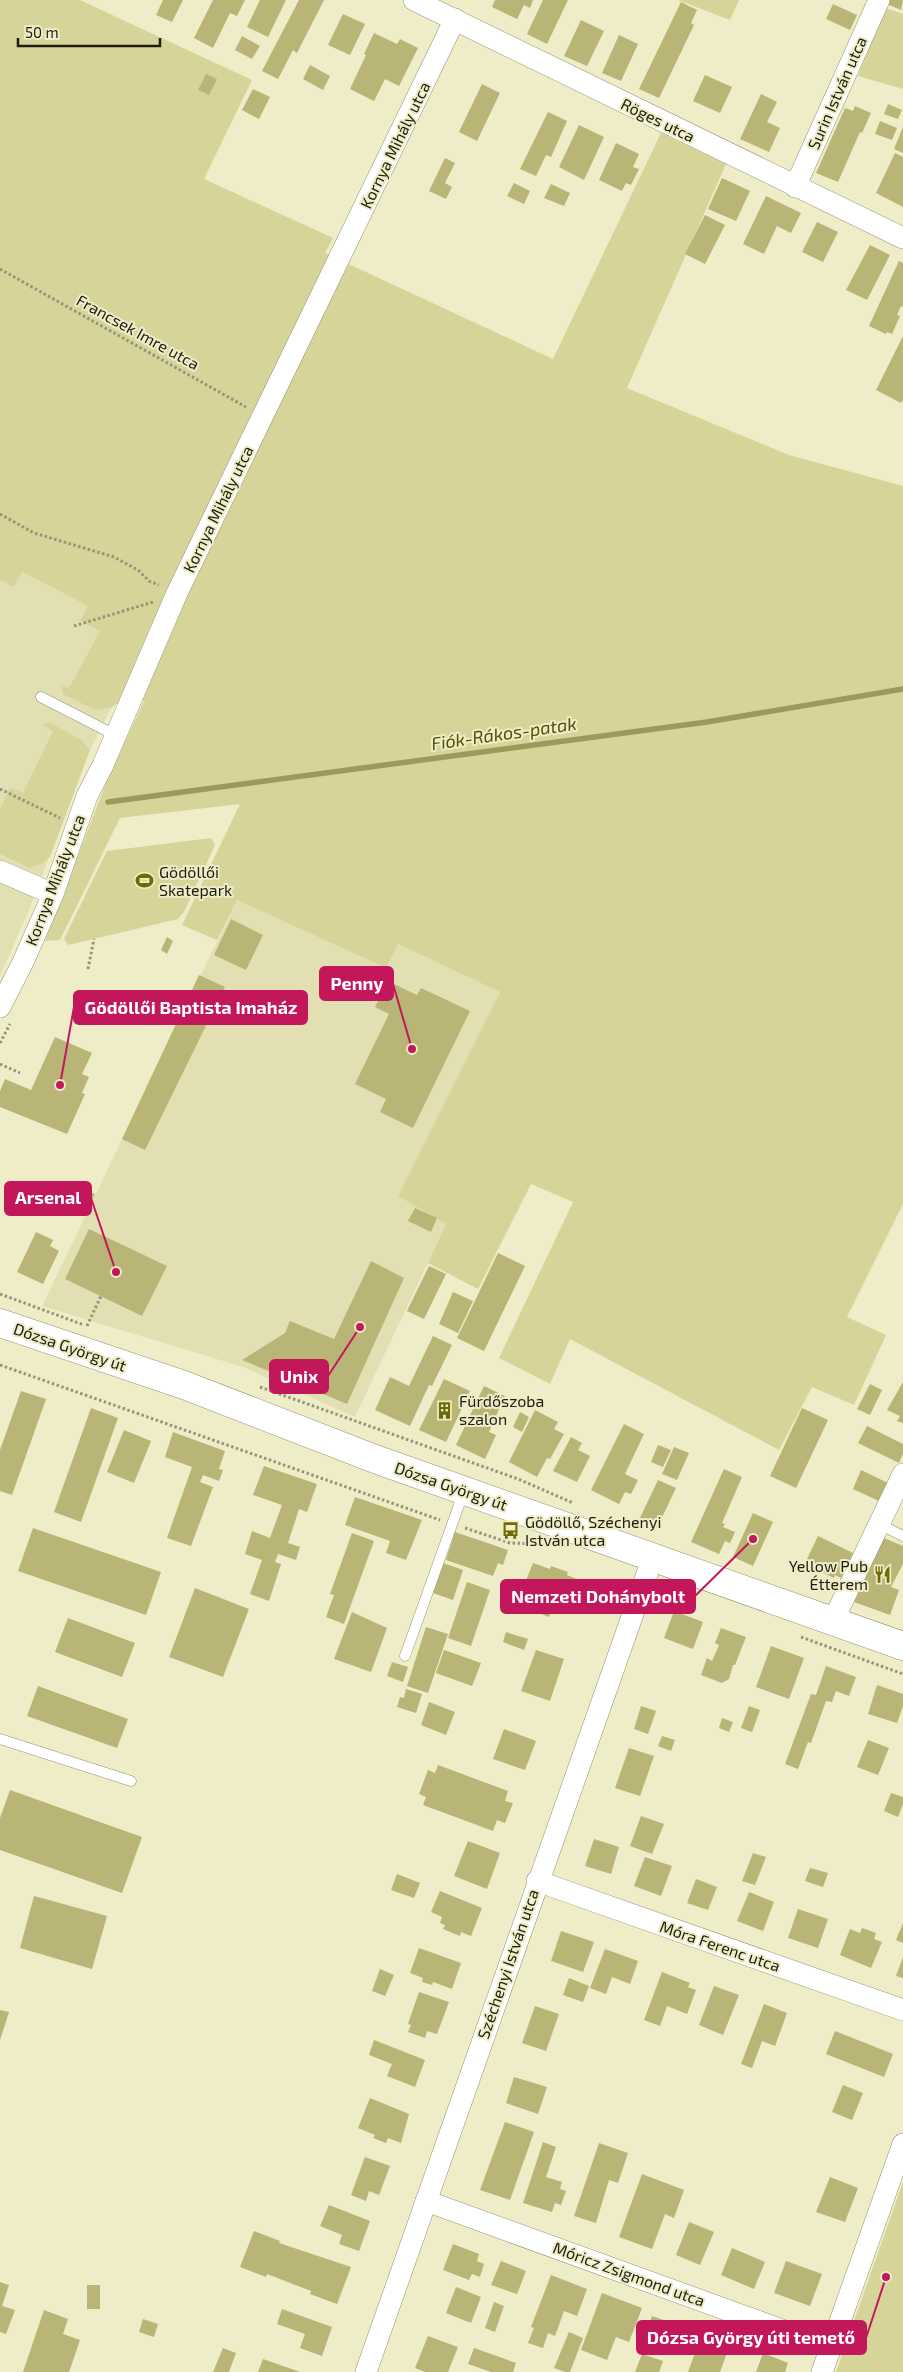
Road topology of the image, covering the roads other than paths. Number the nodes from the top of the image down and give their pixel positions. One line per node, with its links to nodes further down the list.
1 (414, 0): 3 (street, Röges utca)
2 (879, 0): 4 (street, Surin István utca)
3 (455, 19): 4 (street, Röges utca); 7 (street, Kornya Mihály utca)
4 (795, 187): 5 (street, Röges utca)
5 (903, 238)
6 (41, 697): 7 (lane)
7 (115, 735): 9 (street, Kornya Mihály utca)
8 (0, 871): 9 (street)
9 (52, 894): 10 (street, Kornya Mihály utca)
10 (0, 1007)
11 (0, 1323): 13 (main road, Dózsa György út)
12 (903, 1474): 14 (street)
13 (464, 1490): 16 (main road, Dózsa György út); 19 (lane)
14 (879, 1524): 15 (lane); 17 (street)
15 (903, 1536)
16 (653, 1557): 17 (main road, Dózsa György út); 22 (street, Széchenyi István utca)
17 (833, 1621): 18 (main road, Dózsa György út)
18 (903, 1646)
19 (405, 1656)
20 (0, 1739): 21 (lane)
21 (131, 1781)
22 (537, 1881): 23 (street, Móra Ferenc utca); 25 (street, Széchenyi István utca)
23 (903, 2010)
24 (903, 2144): 26 (street)
25 (426, 2201): 26 (street, Móricz Zsigmond utca); 27 (street, Széchenyi István utca)
26 (832, 2348): 28 (street)
27 (366, 2372)
28 (822, 2372)

